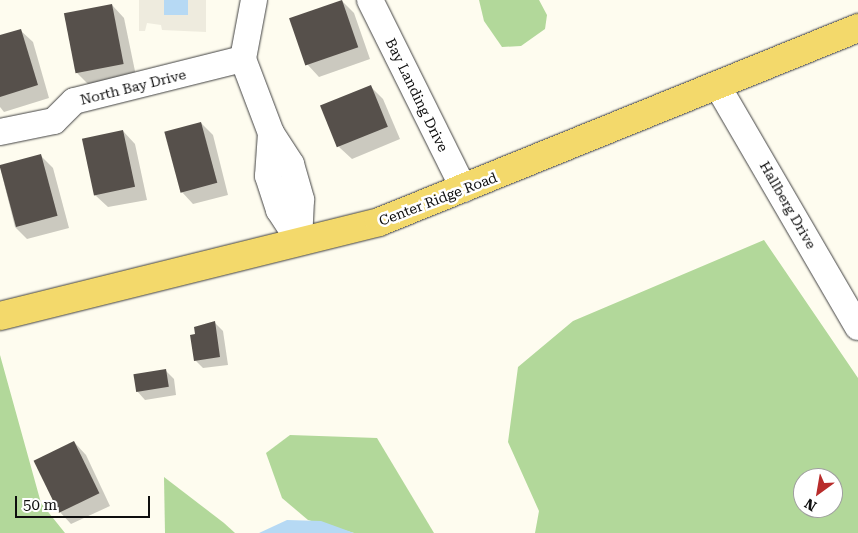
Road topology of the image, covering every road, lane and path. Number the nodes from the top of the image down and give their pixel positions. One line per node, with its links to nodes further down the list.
1 (254, 0): 4 (street)
2 (370, 0): 7 (street, Bay Landing Drive)
3 (858, 28): 5 (main road, Center Ridge Road)
4 (243, 59): 6 (street, North Bay Drive); 8 (street)
5 (717, 85): 7 (main road, Center Ridge Road); 10 (street, Hallberg Drive)
6 (0, 132)
7 (464, 189): 8 (main road, Center Ridge Road)
8 (299, 241): 9 (main road, Center Ridge Road)
9 (0, 316)
10 (858, 327)

